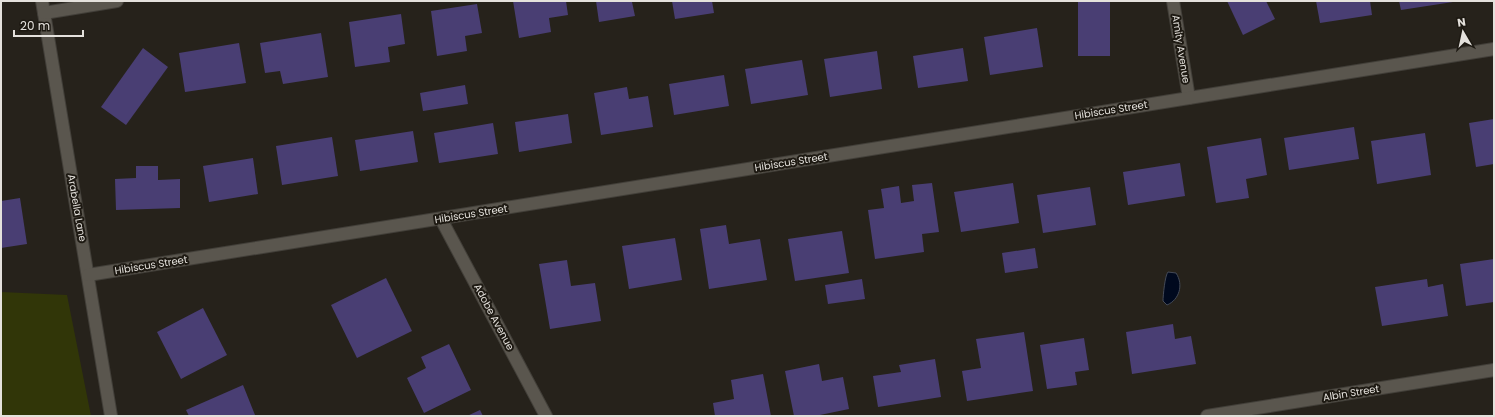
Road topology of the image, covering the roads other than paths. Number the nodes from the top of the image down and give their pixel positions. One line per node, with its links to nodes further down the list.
1 (117, 1): 3 (street)
2 (1173, 1): 5 (street, Amity Avenue)
3 (43, 7): 7 (street, Arabella Lane)
4 (1494, 49): 5 (street, Hibiscus Street)
5 (1189, 98): 6 (street, Hibiscus Street)
6 (441, 219): 7 (street, Hibiscus Street); 10 (street, Adobe Avenue)
7 (88, 275): 9 (street, Arabella Lane)
8 (1494, 370): 11 (street, Albin Street)
9 (111, 416)
10 (546, 416)
11 (1207, 416)

